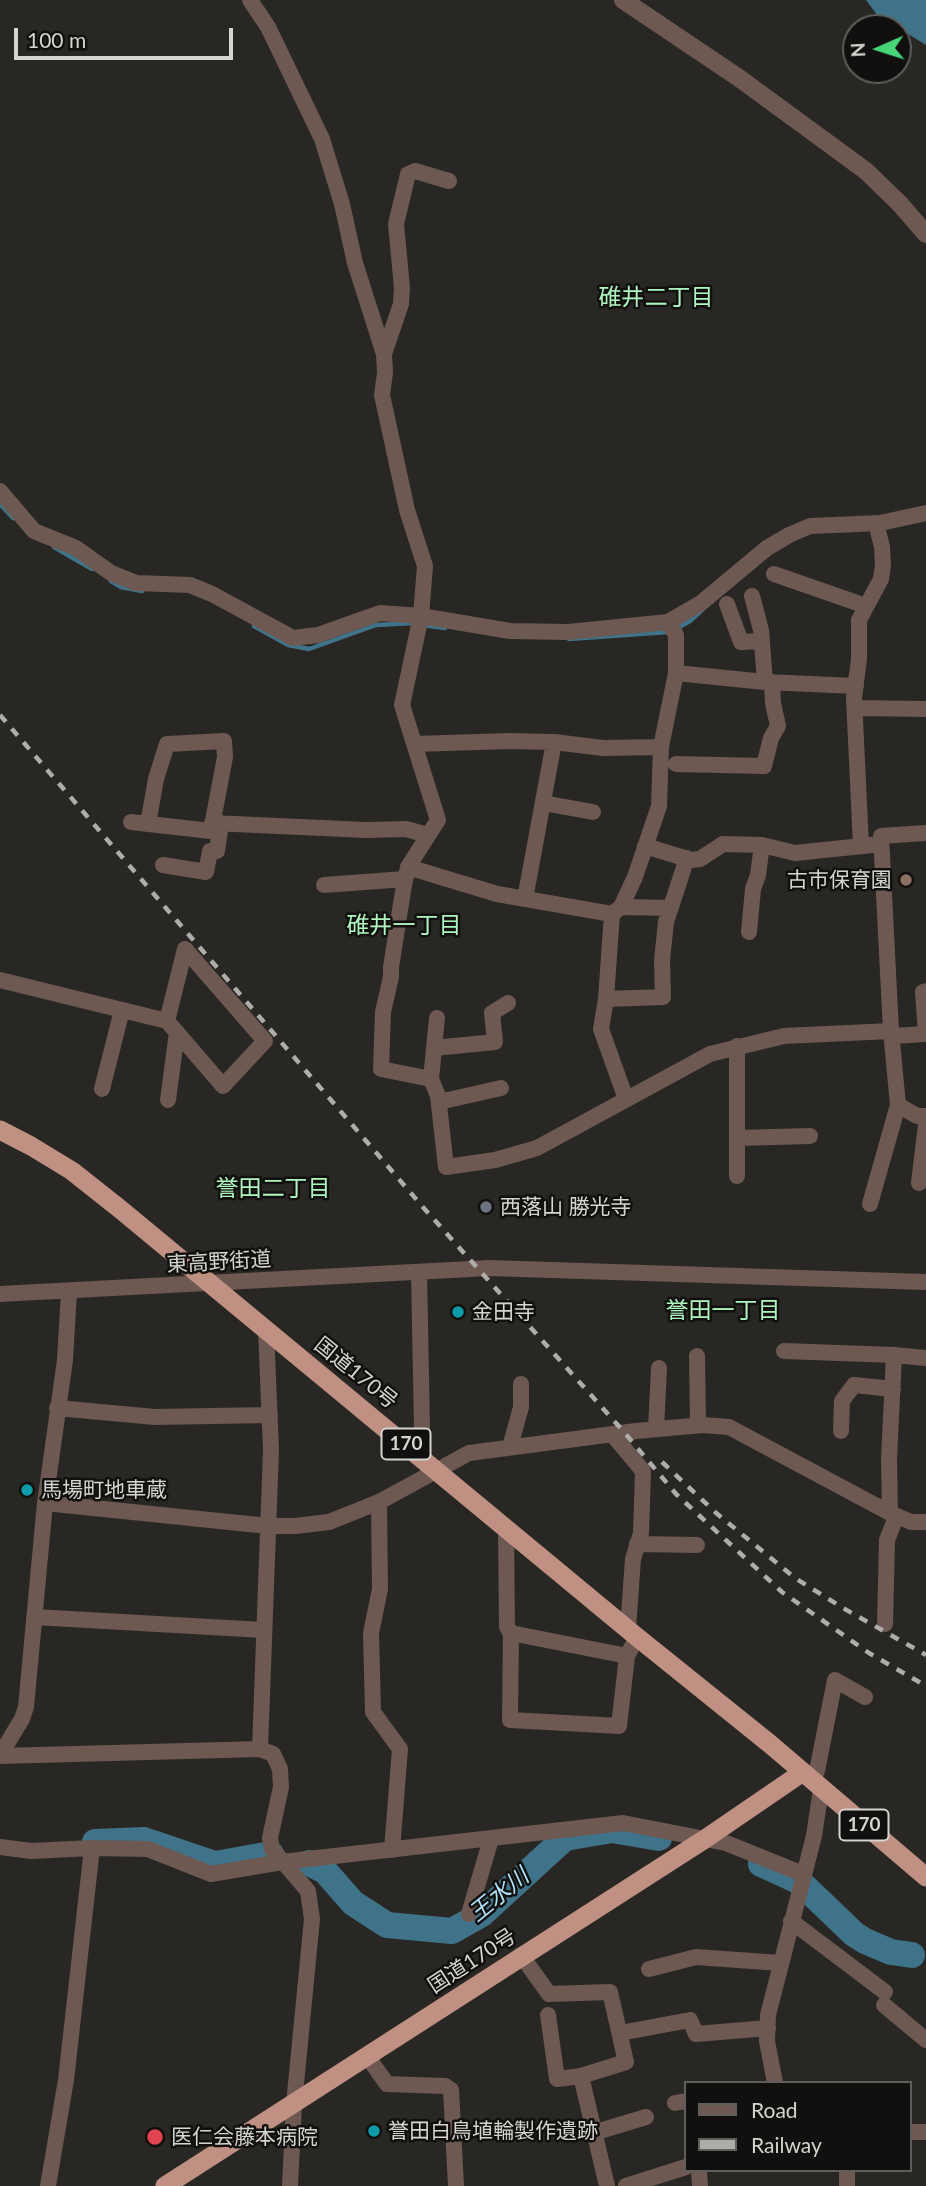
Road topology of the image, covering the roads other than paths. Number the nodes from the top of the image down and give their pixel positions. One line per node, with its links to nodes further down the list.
1 (250, 0): 5 (street)
2 (624, 0): 4 (street)
3 (449, 181): 5 (street)
4 (926, 234)
5 (384, 354): 13 (street)
6 (0, 491): 13 (street)
7 (926, 513): 8 (street)
8 (876, 523): 12 (street); 14 (street)
9 (774, 574): 12 (street)
10 (752, 596): 15 (street)
11 (727, 604): 15 (street)
12 (866, 606): 18 (street)
13 (421, 616): 14 (street); 22 (street)
14 (668, 622): 16 (street)
15 (762, 641): 17 (street)
16 (676, 673): 17 (street); 23 (street)
17 (769, 682): 18 (street); 24 (street)
18 (856, 686): 19 (street)
19 (855, 708): 20 (street); 33 (street)
20 (926, 709)
21 (554, 742): 22 (street); 23 (street); 25 (street)
22 (414, 744): 29 (street)
23 (661, 747): 32 (street)
24 (676, 764)
25 (543, 803): 26 (street); 38 (street)
26 (593, 813)
27 (216, 823): 27 (street); 29 (street); 35 (street)
28 (926, 833): 30 (street)
29 (428, 835): 36 (street)
30 (882, 844): 33 (street); 49 (street)
31 (762, 845): 33 (street); 34 (street); 41 (street)
32 (645, 846): 34 (street); 40 (street)
33 (861, 846)
34 (687, 858): 39 (street)
35 (163, 865)
36 (407, 873): 37 (street); 38 (street); 52 (street)
37 (324, 885)
38 (525, 899): 40 (street)
39 (671, 908): 40 (street); 44 (street)
40 (616, 911): 44 (street)
41 (749, 932)
42 (0, 980): 46 (street)
43 (926, 991): 49 (street)
44 (606, 999): 55 (street)
45 (508, 1003): 51 (street)
46 (122, 1010): 48 (street); 54 (street)
47 (437, 1018): 51 (street)
48 (172, 1026): 48 (street); 56 (street)
49 (891, 1034): 50 (street); 58 (street)
50 (737, 1046): 55 (street); 63 (street)
51 (434, 1048): 52 (street)
52 (431, 1079): 57 (street)
53 (501, 1088): 57 (street)
54 (102, 1089)
55 (626, 1098): 57 (street)
56 (168, 1100)
57 (439, 1101)
58 (898, 1105): 59 (street); 66 (street)
59 (926, 1116)
60 (926, 1125): 65 (street)
61 (0, 1130): 69 (highway, 国道170号 / 170)
62 (810, 1136): 63 (street)
63 (737, 1138): 64 (street)
64 (737, 1176)
65 (919, 1182)
66 (870, 1204)
67 (419, 1272): 68 (street, 東高野街道); 69 (street, 東高野街道); 87 (street)
68 (926, 1282)
69 (212, 1284): 70 (street, 東高野街道); 72 (highway, 国道170号 / 170)
70 (69, 1292): 71 (street, 東高野街道); 80 (street)
71 (0, 1294)
72 (266, 1330): 81 (street); 87 (highway, 国道170号 / 170)
73 (784, 1351): 74 (street)
74 (894, 1354): 76 (street); 79 (street)
75 (697, 1356): 82 (street)
76 (926, 1358)
77 (659, 1368): 83 (street)
78 (521, 1384): 86 (street)
79 (892, 1390): 84 (street); 91 (street)
80 (57, 1408): 81 (street); 90 (street)
81 (270, 1415): 93 (street)
82 (698, 1425): 83 (street); 91 (street)
83 (656, 1429): 85 (street)
84 (841, 1431)
85 (612, 1434): 86 (street); 95 (street)
86 (510, 1447): 88 (street)
87 (418, 1454): 88 (highway, 国道170号 / 170)
88 (437, 1469): 89 (street); 94 (highway, 国道170号 / 170)
89 (379, 1502): 93 (street); 111 (street)
90 (45, 1503): 93 (street); 97 (street)
91 (893, 1515): 92 (street); 98 (street)
92 (926, 1522)
93 (268, 1525): 99 (street)
94 (506, 1527): 100 (street); 101 (highway, 国道170号 / 170)
95 (637, 1544): 96 (street); 101 (street)
96 (697, 1545)
97 (34, 1617): 99 (street); 105 (street)
98 (885, 1624)
99 (263, 1630): 104 (street)
100 (511, 1633): 102 (street); 102 (street)
101 (633, 1633): 102 (street); 106 (highway, 国道170号 / 170)
102 (627, 1656)
103 (865, 1697): 106 (street)
104 (260, 1749): 105 (street); 112 (street)
105 (0, 1756)
106 (811, 1780): 108 (highway, 国道170号); 113 (highway, 国道170号 / 170); 114 (street)
107 (491, 1839): 108 (street); 111 (street); 115 (street)
108 (705, 1839): 114 (street); 117 (highway, 国道170号)
109 (0, 1847): 110 (street)
110 (92, 1848): 112 (street); 131 (street)
111 (392, 1850): 112 (street)
112 (282, 1862): 127 (street)
113 (926, 1877)
114 (802, 1880): 116 (street)
115 (469, 1914)
116 (791, 1921): 118 (street); 123 (street)
117 (521, 1955): 122 (street); 124 (highway, 国道170号)
118 (780, 1963): 119 (street); 121 (street)
119 (649, 1969)
120 (548, 2015): 125 (street)
121 (768, 2028): 122 (street); 126 (street)
122 (620, 2033): 125 (street)
123 (926, 2040)
124 (368, 2056): 127 (highway, 国道170号); 134 (street)
125 (581, 2076): 129 (street)
126 (775, 2081)
127 (294, 2104): 132 (highway, 国道170号); 133 (street)
128 (646, 2117): 129 (street)
129 (593, 2133): 135 (street)
130 (684, 2168): 136 (street)
131 (48, 2186)
132 (165, 2186)
133 (290, 2186)
134 (456, 2186)
135 (607, 2186)
136 (626, 2186)

